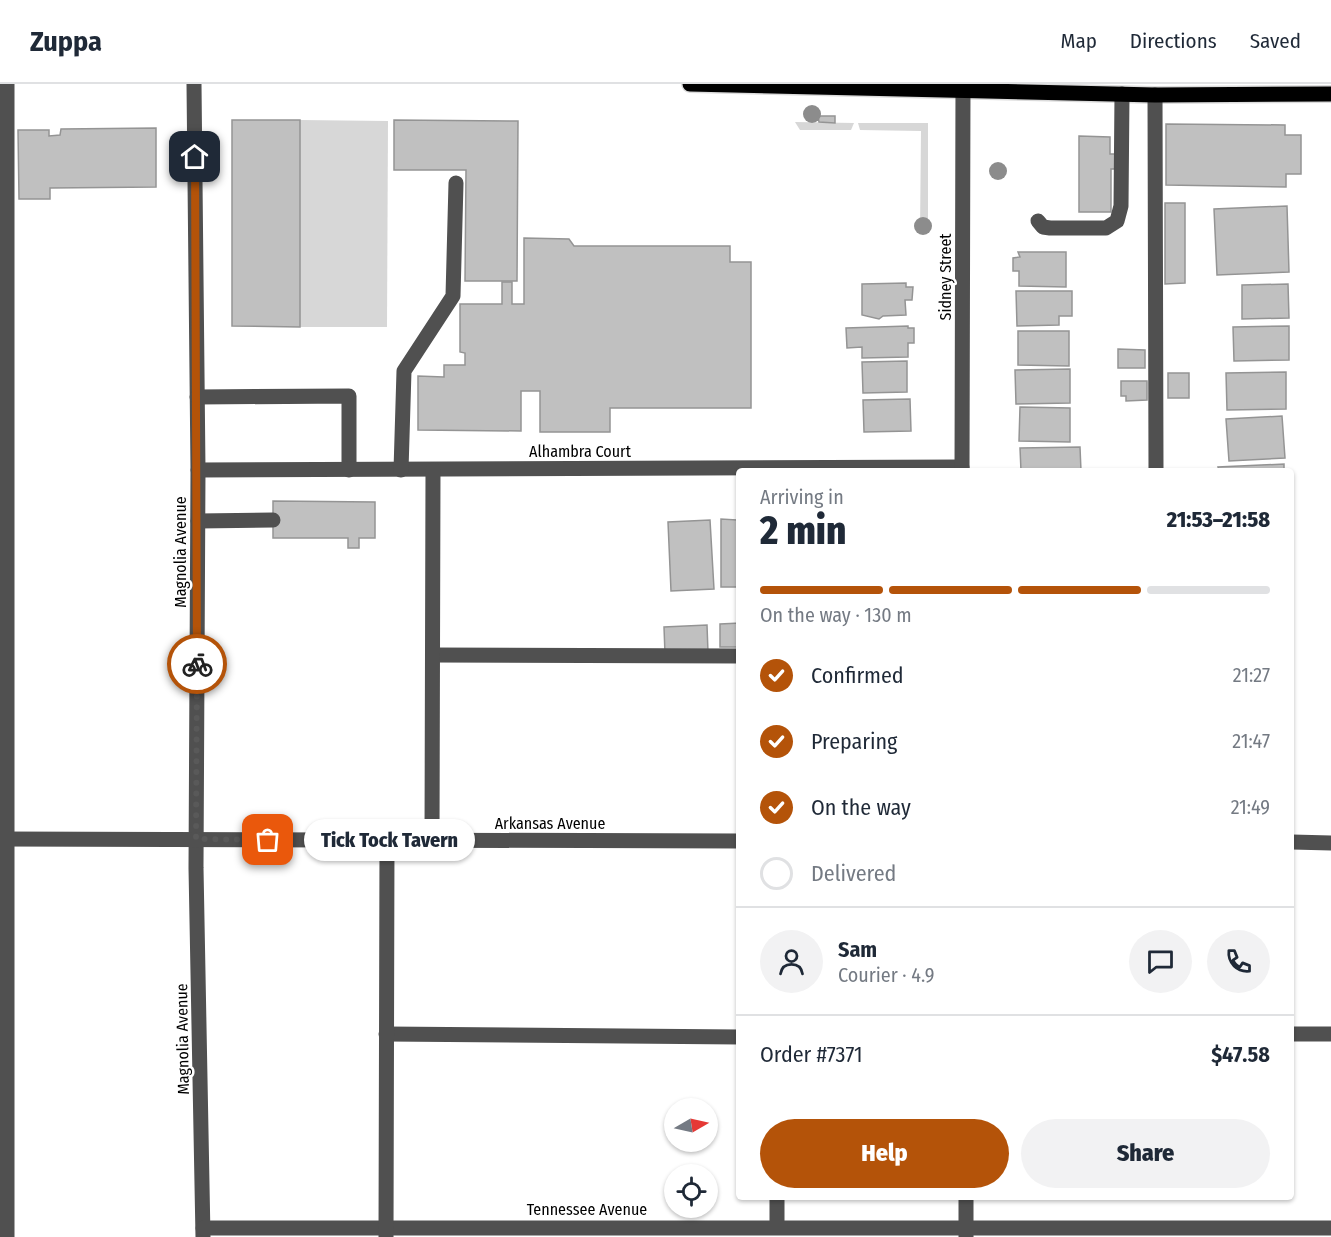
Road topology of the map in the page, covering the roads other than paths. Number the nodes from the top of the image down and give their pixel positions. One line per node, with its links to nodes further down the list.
1 (7, 84): 22 (street)
2 (194, 84): 10 (street, Magnolia Avenue)
3 (690, 84): 4 (main road)
4 (963, 88): 5 (main road); 11 (street, Sidney Street)
5 (1122, 94): 7 (main road); 9 (street)
6 (1331, 94): 7 (main road)
7 (1155, 95): 12 (street)
8 (456, 183): 16 (street)
9 (1038, 221)
10 (197, 397): 14 (street, Magnolia Avenue); 15 (street)
11 (962, 468)
12 (1156, 468)
13 (736, 469): 17 (street, Alhambra Court)
14 (198, 470): 15 (street, Alhambra Court); 19 (street, Magnolia Avenue)
15 (349, 470): 16 (street, Alhambra Court)
16 (401, 470): 17 (street, Alhambra Court)
17 (433, 470): 20 (street)
18 (273, 520): 19 (street)
19 (198, 521): 23 (street, Magnolia Avenue)
20 (433, 655): 21 (street); 25 (street)
21 (736, 656)
22 (3, 839): 23 (street, Arkansas Avenue); 40 (street)
23 (196, 839): 24 (street, Arkansas Avenue); 37 (street, Magnolia Avenue)
24 (387, 840): 25 (street, Arkansas Avenue); 29 (street)
25 (432, 840): 26 (street, Arkansas Avenue)
26 (736, 841)
27 (1294, 843): 28 (street)
28 (1331, 843)
29 (387, 1034): 32 (street); 38 (street)
30 (1294, 1034): 31 (street)
31 (1331, 1034)
32 (736, 1037)
33 (777, 1200): 35 (street)
34 (966, 1200): 39 (street)
35 (777, 1227): 38 (street, Tennessee Avenue); 39 (street, Tennessee Avenue)
36 (1331, 1228): 39 (street, Tennessee Avenue)
37 (203, 1232): 38 (street, Tennessee Avenue)
38 (386, 1232)
39 (966, 1232)
40 (7, 1237)

